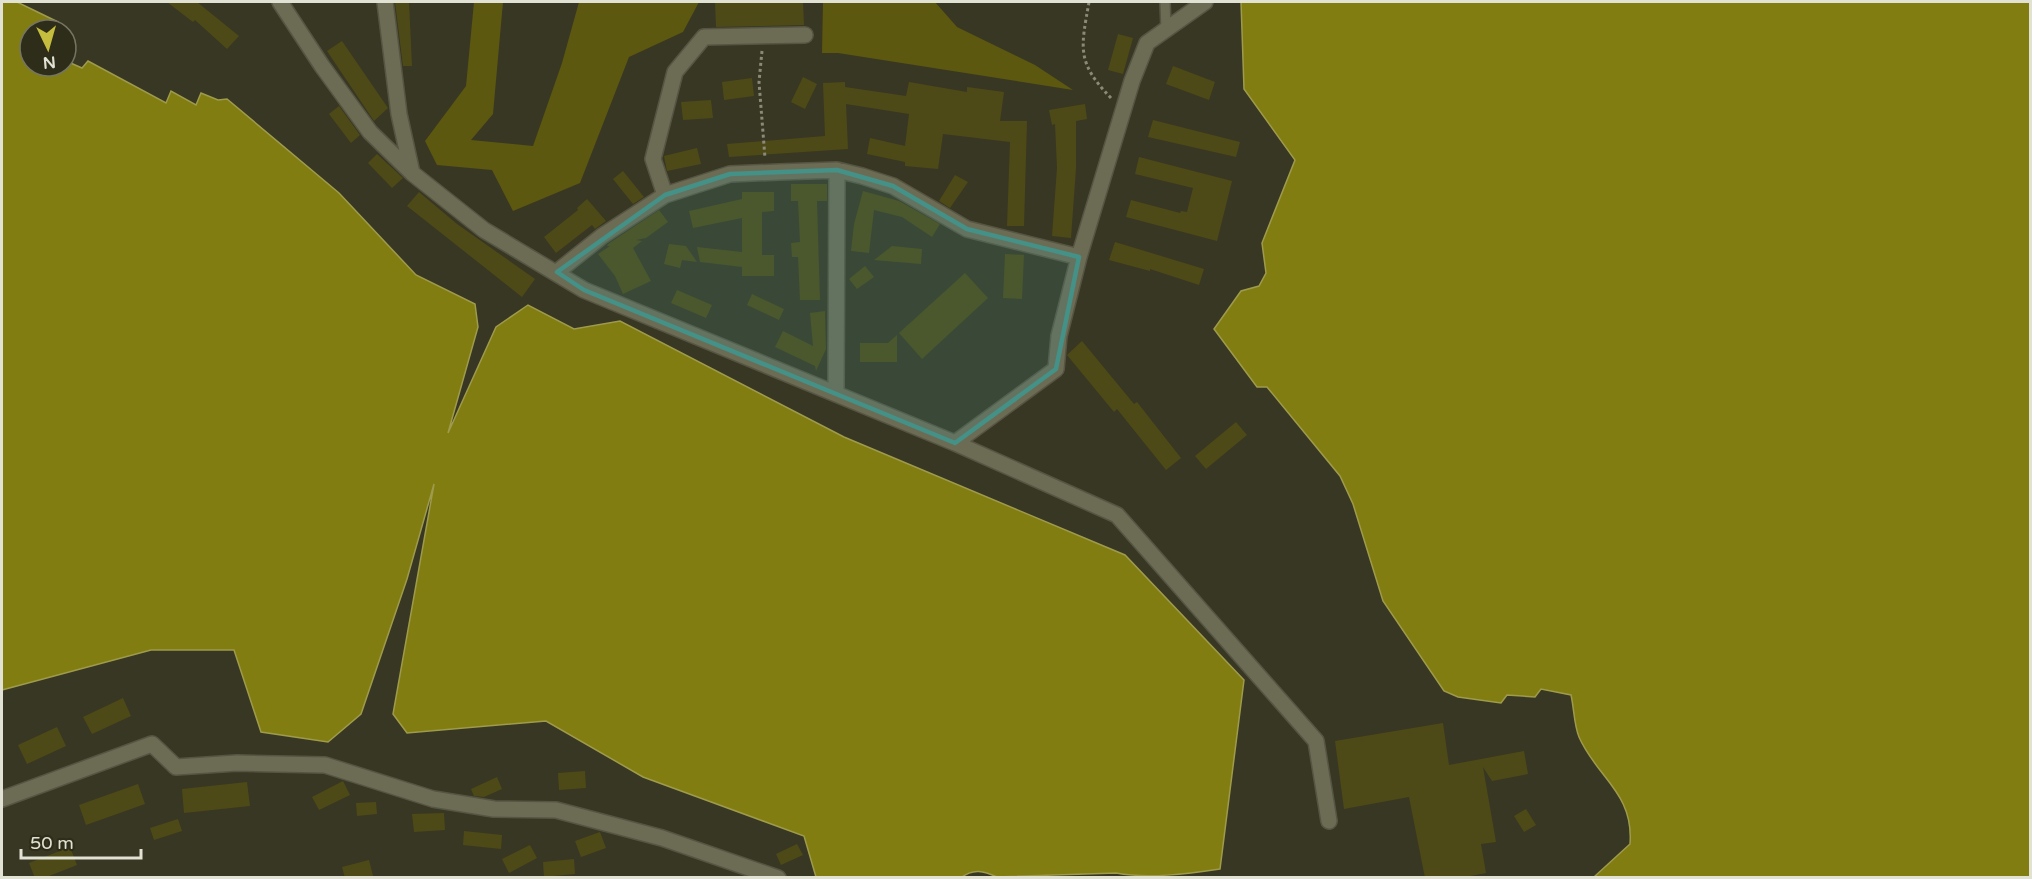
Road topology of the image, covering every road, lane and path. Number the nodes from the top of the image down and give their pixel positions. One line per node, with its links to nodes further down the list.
1 (280, 2): 12 (street)
2 (385, 2): 12 (street)
3 (1089, 2): 9 (path)
4 (1165, 2): 6 (lane)
5 (1205, 2): 6 (street)
6 (1166, 30): 9 (street)
7 (805, 35): 8 (street)
8 (764, 36): 11 (path); 13 (street)
9 (1124, 107): 14 (street)
10 (837, 170): 11 (street); 14 (street); 16 (street)
11 (766, 172): 13 (street)
12 (412, 173): 15 (street)
13 (665, 195): 15 (street)
14 (1079, 257): 17 (street)
15 (557, 272): 16 (street)
16 (836, 393): 17 (street)
17 (955, 443): 19 (street)
18 (2, 800): 20 (street)
19 (1329, 821)
20 (778, 878)

